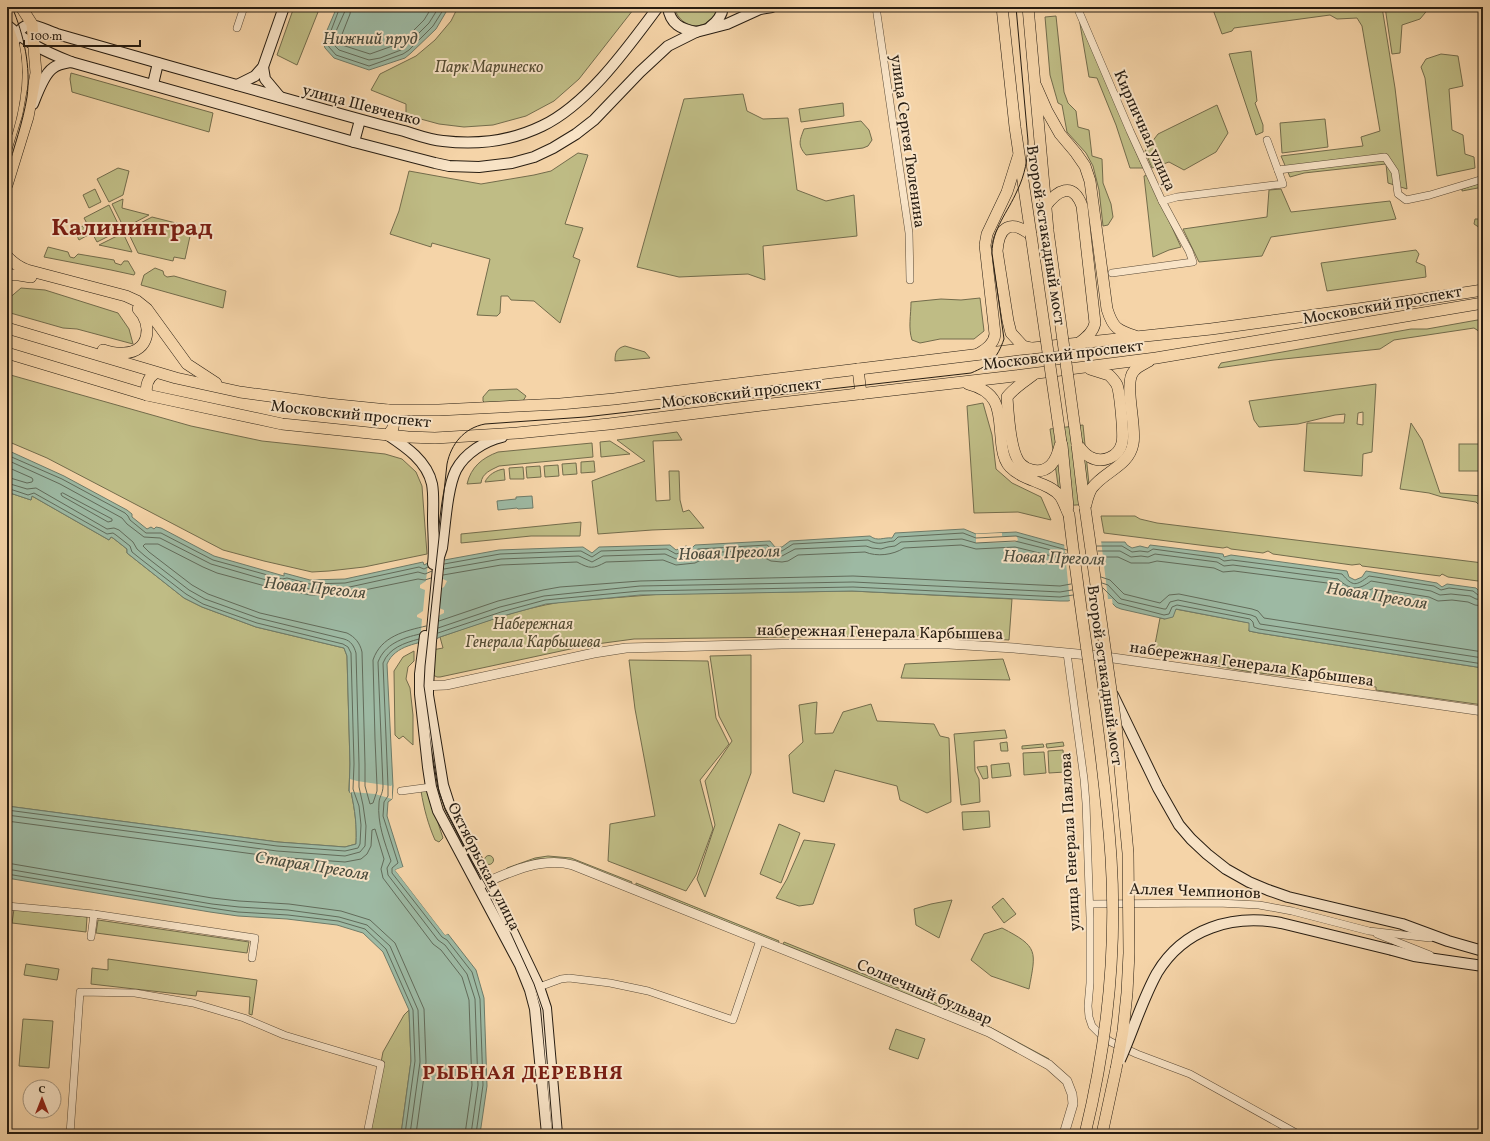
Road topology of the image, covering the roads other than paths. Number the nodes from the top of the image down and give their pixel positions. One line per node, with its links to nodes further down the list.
1 (21, 7): 14 (main road)
2 (244, 7): 16 (street)
3 (284, 7): 24 (main road)
4 (658, 7): 30 (main road, улица Шевченко)
5 (668, 7): 18 (main road)
6 (723, 7): 17 (main road)
7 (747, 7): 13 (main road)
8 (772, 7): 13 (main road)
9 (876, 7): 44 (street, улица Сергея Тюленина)
10 (1002, 7): 34 (main road, Второй эстакадный мост)
11 (1028, 7): 27 (main road, Второй эстакадный мост)
12 (1077, 7): 38 (street, Кирпичная улица)
13 (760, 10): 17 (main road)
14 (32, 24): 19 (main road); 21 (main road); 23 (main road, улица Шевченко)
15 (7, 25): 19 (main road); 20 (main road)
16 (237, 28)
17 (708, 29): 18 (main road)
18 (696, 32): 33 (main road)
19 (17, 34): 20 (main road); 21 (main road)
20 (14, 45): 31 (main road)
21 (34, 45): 22 (main road); 29 (main road)
22 (72, 62): 25 (main road); 29 (main road)
23 (158, 63): 25 (main road); 26 (main road, улица Шевченко)
24 (263, 67): 26 (main road); 28 (main road)
25 (153, 84): 33 (main road)
26 (237, 85): 28 (main road, улица Шевченко)
27 (1036, 86): 39 (main road, Второй эстакадный мост); 50 (main road)
28 (280, 97): 30 (main road, улица Шевченко)
29 (28, 117): 37 (main road)
30 (360, 120): 33 (main road)
31 (7, 132)
32 (1267, 140): 35 (street)
33 (354, 142)
34 (1019, 155): 40 (main road, Второй эстакадный мост); 55 (main road)
35 (1278, 170): 36 (street); 38 (street)
36 (1483, 179)
37 (7, 186)
38 (1162, 201): 42 (street, Кирпичная улица)
39 (1046, 207): 51 (main road); 70 (main road, Второй эстакадный мост, bridge)
40 (1031, 235): 53 (main road); 69 (main road, Второй эстакадный мост, bridge)
41 (7, 256): 62 (main road)
42 (1112, 273)
43 (7, 275): 52 (main road)
44 (910, 280)
45 (1483, 290): 47 (main road, Московский проспект)
46 (1483, 303): 49 (main road, Московский проспект)
47 (1317, 314): 49 (main road); 50 (main road, Московский проспект)
48 (7, 328): 52 (main road, Московский проспект)
49 (1319, 330): 56 (main road, Московский проспект)
50 (1140, 337): 51 (main road, Московский проспект)
51 (1078, 344): 53 (main road, Московский проспект)
52 (77, 348): 59 (main road, Московский проспект)
53 (1033, 348): 55 (main road, Московский проспект)
54 (7, 354): 64 (main road, Московский проспект)
55 (977, 355): 58 (main road, Московский проспект)
56 (1156, 358): 57 (main road, Московский проспект); 65 (main road)
57 (1077, 368): 60 (main road, Московский проспект); 65 (main road)
58 (858, 369): 63 (main road); 66 (main road, Московский проспект)
59 (156, 373): 62 (main road, Московский проспект); 64 (main road)
60 (1035, 374): 61 (main road, Московский проспект); 69 (main road)
61 (961, 383): 63 (main road, Московский проспект); 72 (main road)
62 (226, 389): 66 (main road, Московский проспект)
63 (861, 394): 67 (main road, Московский проспект)
64 (147, 396): 68 (main road, Московский проспект)
65 (1126, 408): 70 (main road); 71 (main road)
66 (388, 410): 68 (main road)
67 (517, 433): 68 (main road, Московский проспект); 73 (main road, Октябрьская улица)
68 (388, 435): 73 (main road, Октябрьская улица)
69 (1062, 442): 72 (main road, Второй эстакадный мост)
70 (1077, 444): 71 (main road, Второй эстакадный мост)
71 (1085, 508): 76 (main road, Второй эстакадный мост, bridge)
72 (1069, 515): 100 (main road, Второй эстакадный мост, bridge)
73 (436, 557): 75 (main road, Октябрьская улица)
74 (1067, 653): 75 (street, набережная Генерала Карбышева); 77 (street, набережная Генерала Карбышева); 82 (street, улица Генерала Павлова)
75 (424, 686): 78 (main road, Октябрьская улица); 80 (main road, Октябрьская улица)
76 (1111, 690): 88 (main road); 94 (main road, Второй эстакадный мост, bridge)
77 (1483, 711)
78 (431, 787): 79 (street); 81 (main road, Октябрьская улица)
79 (400, 791)
80 (488, 882): 81 (street, Солнечный бульвар); 87 (street, Солнечный бульвар); 93 (main road, Октябрьская улица)
81 (478, 886): 97 (main road, Октябрьская улица)
82 (1090, 904): 85 (street, Аллея Чемпионов); 102 (street, улица Генерала Павлова)
83 (7, 906): 84 (street)
84 (94, 914): 86 (street); 90 (street)
85 (1370, 931): 88 (street, Аллея Чемпионов); 91 (street, Аллея Чемпионов)
86 (91, 937)
87 (760, 940): 93 (street); 99 (street, Солнечный бульвар)
88 (1448, 941): 89 (main road, Аллея Чемпионов)
89 (1483, 951)
90 (252, 958)
91 (1441, 960): 92 (main road, Аллея Чемпионов); 94 (main road, bridge)
92 (1483, 966)
93 (539, 987): 98 (main road, Октябрьская улица)
94 (1116, 1069): 101 (main road, Второй эстакадный мост)
95 (70, 1134): 96 (street)
96 (367, 1134)
97 (547, 1134)
98 (557, 1134)
99 (1064, 1134)
100 (1085, 1134)
101 (1102, 1134)
102 (1298, 1134)

